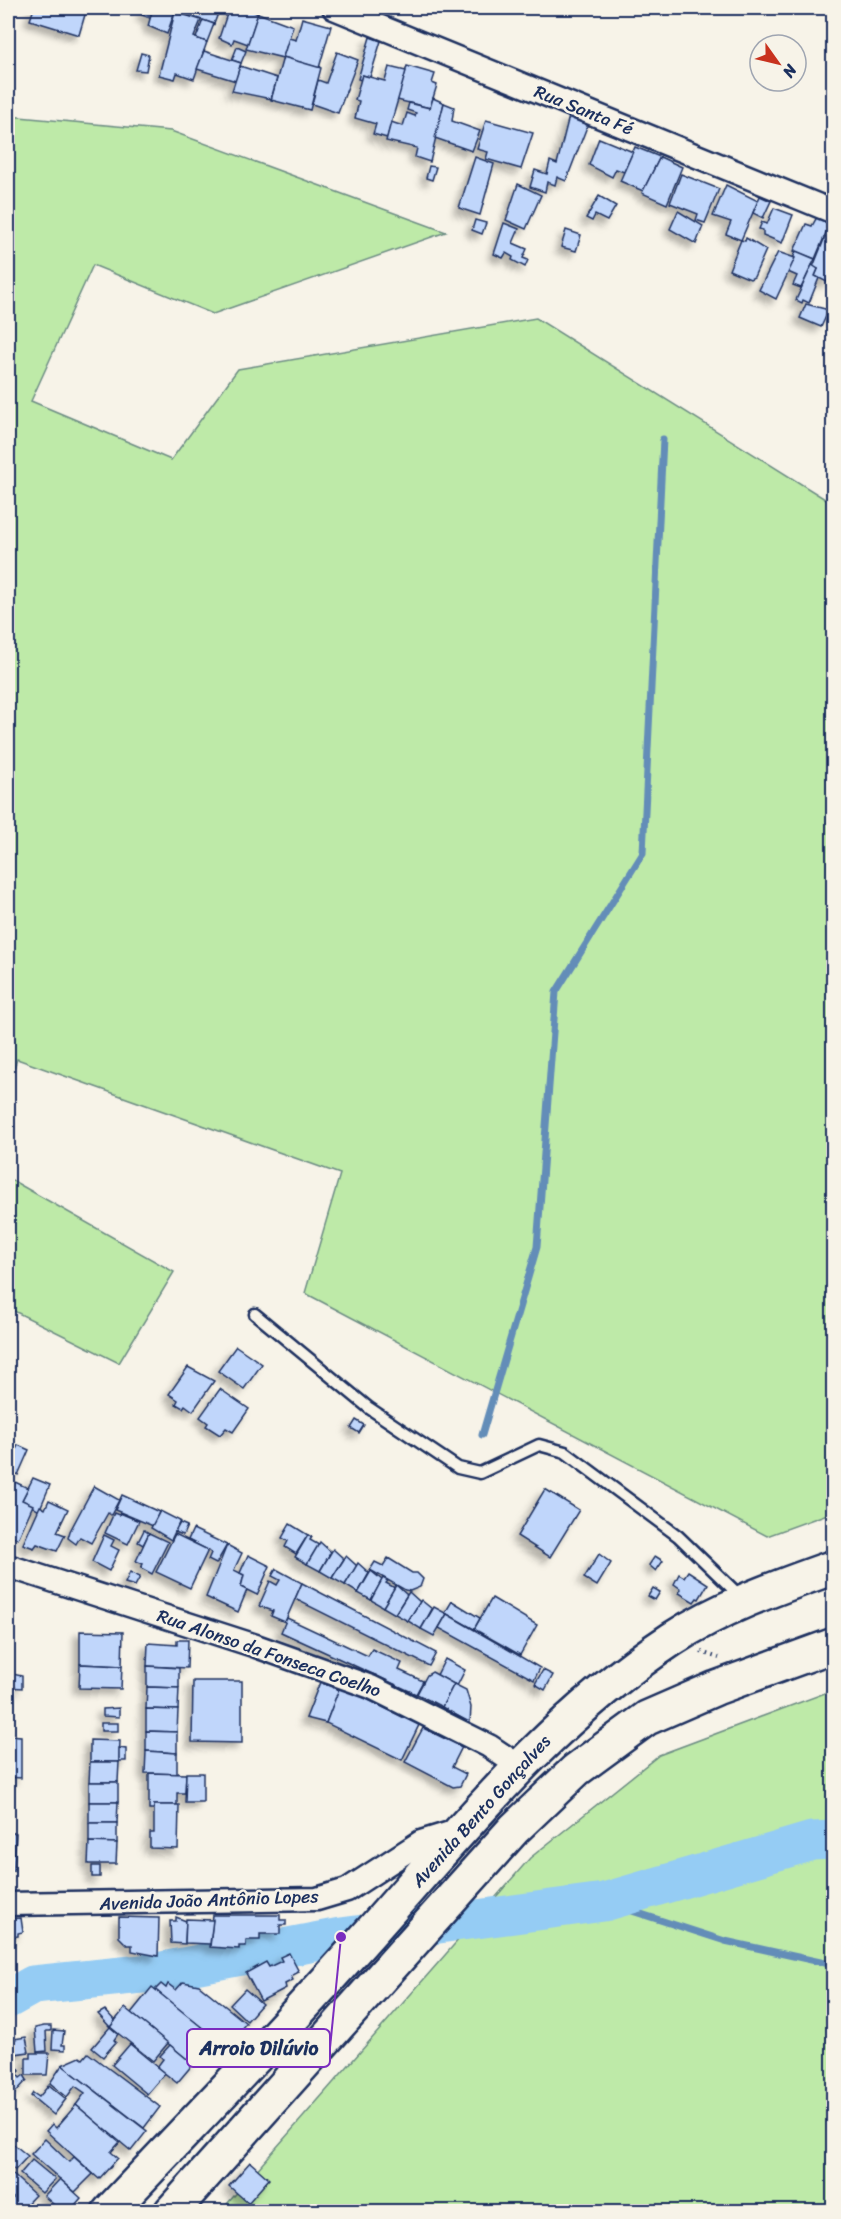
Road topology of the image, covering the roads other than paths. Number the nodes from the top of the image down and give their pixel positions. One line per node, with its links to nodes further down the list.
1 (334, 8): 2 (street, Rua Santa Fé)
2 (834, 212)
3 (255, 1314): 6 (lane)
4 (8, 1566): 8 (street, Rua Alonso da Fonseca Coelho)
5 (834, 1567): 6 (main road, Avenida Bento Gonçalves)
6 (744, 1600): 8 (main road, Avenida Bento Gonçalves)
7 (834, 1645): 12 (main road, Avenida Bento Gonçalves)
8 (519, 1766): 9 (main road, Avenida Bento Gonçalves)
9 (464, 1828): 10 (street, Avenida João Antônio Lopes); 11 (main road, Avenida Bento Gonçalves)
10 (8, 1904)
11 (109, 2211)
12 (171, 2211)

